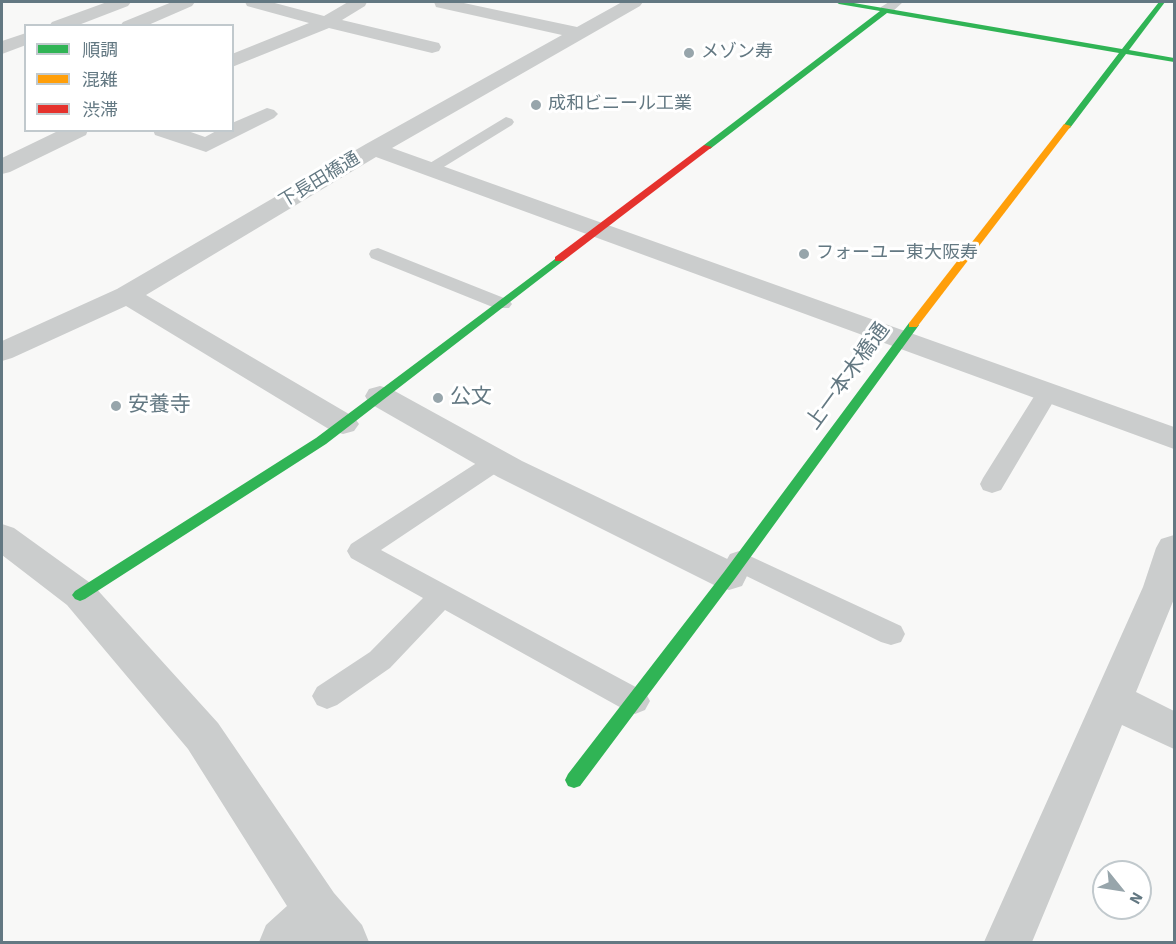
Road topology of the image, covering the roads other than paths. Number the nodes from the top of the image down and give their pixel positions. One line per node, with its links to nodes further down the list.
1 (122, 2): 13 (street)
2 (186, 2): 14 (street)
3 (253, 2): 12 (street)
4 (359, 2): 12 (street)
5 (634, 2): 11 (street, 下長田橋通)
6 (839, 2): 9 (street)
7 (1162, 2): 19 (street, 上一本木橋通)
8 (442, 3): 15 (street)
9 (891, 6): 19 (street); 31 (street)
10 (586, 11): 11 (street)
11 (609, 16): 15 (street, 下長田橋通)
12 (327, 22): 17 (street); 20 (street)
13 (63, 24)
14 (134, 24)
15 (579, 33): 28 (street, 下長田橋通)
16 (24, 39): 18 (street)
17 (432, 46)
18 (2, 48)
19 (1125, 51): 21 (street); 35 (street, 上一本木橋通)
20 (234, 60)
21 (1174, 60)
22 (241, 106): 24 (street)
23 (507, 122): 30 (lane)
24 (234, 131)
25 (74, 132): 29 (street)
26 (169, 132): 27 (street)
27 (232, 132)
28 (374, 149): 30 (street); 33 (street, 下長田橋通)
29 (2, 167)
30 (428, 169): 31 (street)
31 (599, 230): 34 (street); 35 (street)
32 (378, 254): 34 (lane)
33 (127, 295): 36 (street, 下長田橋通); 39 (street)
34 (502, 304): 38 (street)
35 (902, 339): 37 (street); 45 (street, 上一本木橋通)
36 (2, 352)
37 (1048, 392): 40 (street); 42 (lane)
38 (380, 396): 39 (street); 41 (street)
39 (343, 424): 46 (street)
40 (1174, 438)
41 (497, 461): 45 (street); 47 (lane)
42 (992, 484)
43 (2, 537): 46 (street)
44 (1174, 548): 51 (street)
45 (734, 569): 48 (lane); 50 (street, 上一本木橋通)
46 (80, 595): 54 (street)
47 (442, 596): 49 (lane); 50 (lane)
48 (891, 634)
49 (327, 696)
50 (635, 700): 53 (street, 上一本木橋通)
51 (1112, 700): 52 (street); 56 (street)
52 (1174, 731)
53 (574, 780)
54 (331, 926): 55 (street)
55 (282, 942)
56 (1008, 942)

